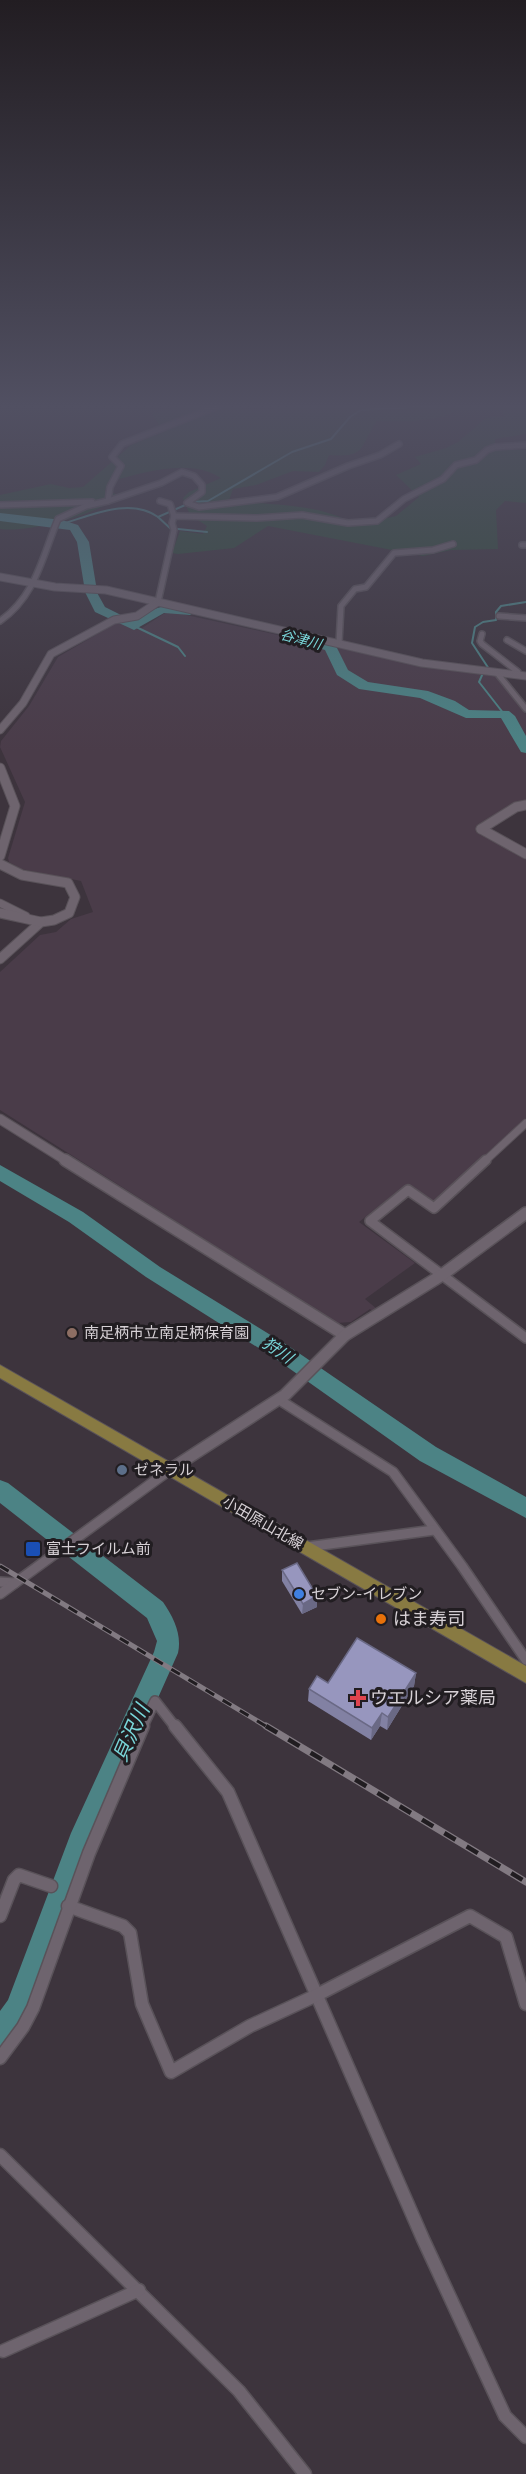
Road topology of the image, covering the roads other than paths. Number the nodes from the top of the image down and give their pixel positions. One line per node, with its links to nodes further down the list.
1 (57, 521): 7 (street)
2 (172, 521): 8 (street)
3 (339, 521): 4 (street)
4 (370, 521)
5 (453, 544): 14 (street)
6 (0, 577): 7 (street)
7 (35, 584): 8 (street); 11 (street)
8 (158, 602): 14 (street); 19 (street)
9 (500, 616): 10 (street)
10 (526, 618)
11 (0, 621)
12 (482, 634): 17 (street)
13 (507, 640): 15 (street)
14 (339, 643): 16 (street)
15 (526, 651)
16 (497, 672): 17 (street); 18 (street)
17 (522, 676)
18 (526, 709)
19 (0, 730)
20 (0, 768): 23 (street)
21 (526, 805): 22 (street)
22 (526, 854)
23 (0, 856)
24 (0, 864): 28 (street)
25 (0, 903): 27 (street)
26 (0, 913): 27 (street)
27 (26, 916): 28 (street)
28 (41, 922): 29 (street)
29 (0, 959)
30 (0, 1119): 34 (street)
31 (526, 1123): 33 (street)
32 (526, 1212): 33 (street)
33 (442, 1275): 34 (street); 35 (street)
34 (342, 1338): 37 (street)
35 (526, 1338)
36 (0, 1371): 38 (main road, 小田原山北線)
37 (282, 1397): 38 (street); 39 (street)
38 (171, 1469): 40 (main road, 小田原山北線); 42 (street)
39 (434, 1530): 40 (street); 44 (street)
40 (306, 1548): 45 (main road, 小田原山北線)
41 (0, 1582): 42 (street)
42 (15, 1583): 43 (street)
43 (0, 1594)
44 (526, 1660)
45 (526, 1675)
46 (51, 1886): 48 (street)
47 (68, 1906): 50 (street); 50 (street); 52 (street)
48 (0, 1916)
49 (521, 1969): 50 (street); 51 (street)
50 (317, 1995): 56 (street)
51 (526, 2004)
52 (0, 2058)
53 (0, 2155): 54 (street)
54 (138, 2290): 55 (street); 57 (street)
55 (3, 2351)
56 (526, 2437)
57 (305, 2474)

